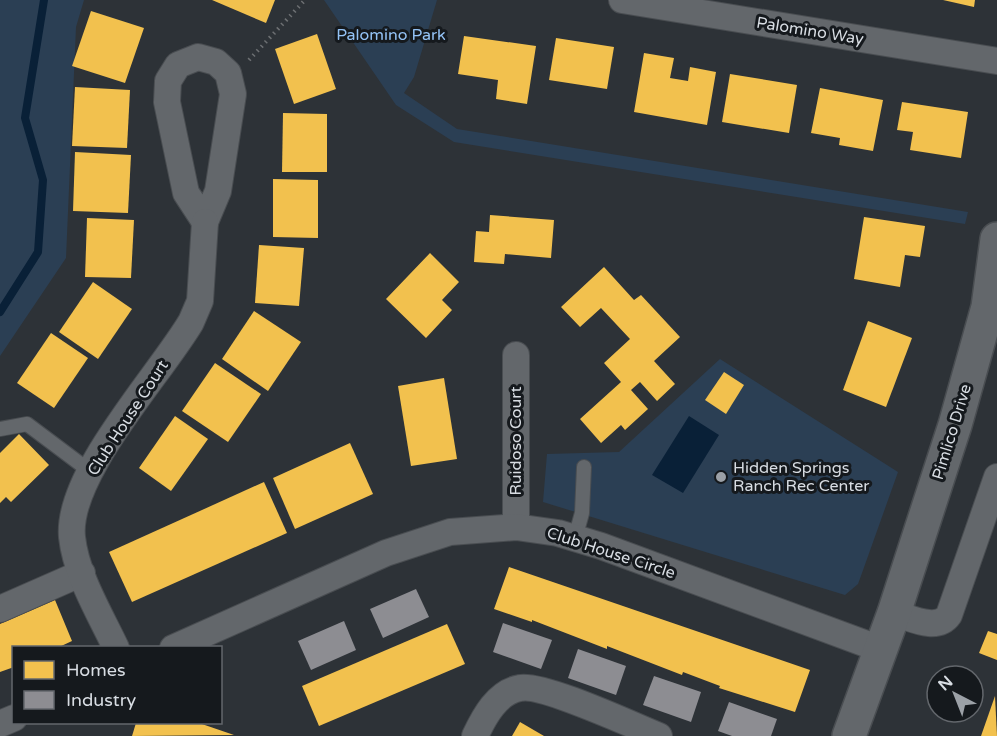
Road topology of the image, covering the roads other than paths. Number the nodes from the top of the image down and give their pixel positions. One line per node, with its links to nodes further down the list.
1 (622, 0): 2 (street, Palomino Way)
2 (997, 61)
3 (205, 222): 3 (street, Club House Court); 8 (street, Club House Court)
4 (996, 245): 14 (street, Pimlico Drive)
5 (516, 355): 10 (street, Ruidoso Court)
6 (0, 429): 8 (lane)
7 (584, 466): 11 (lane)
8 (91, 472): 12 (street, Club House Court)
9 (997, 477): 14 (street)
10 (516, 527): 11 (street, Club House Circle); 16 (street, Club House Circle)
11 (575, 538): 17 (street, Club House Circle)
12 (82, 573): 13 (street); 15 (street, Club House Court)
13 (0, 609)
14 (894, 613): 17 (street, Pimlico Drive)
15 (115, 646)
16 (177, 646)
17 (880, 649): 20 (street, Pimlico Drive)
18 (474, 736): 19 (street)
19 (659, 736)
20 (849, 736)

